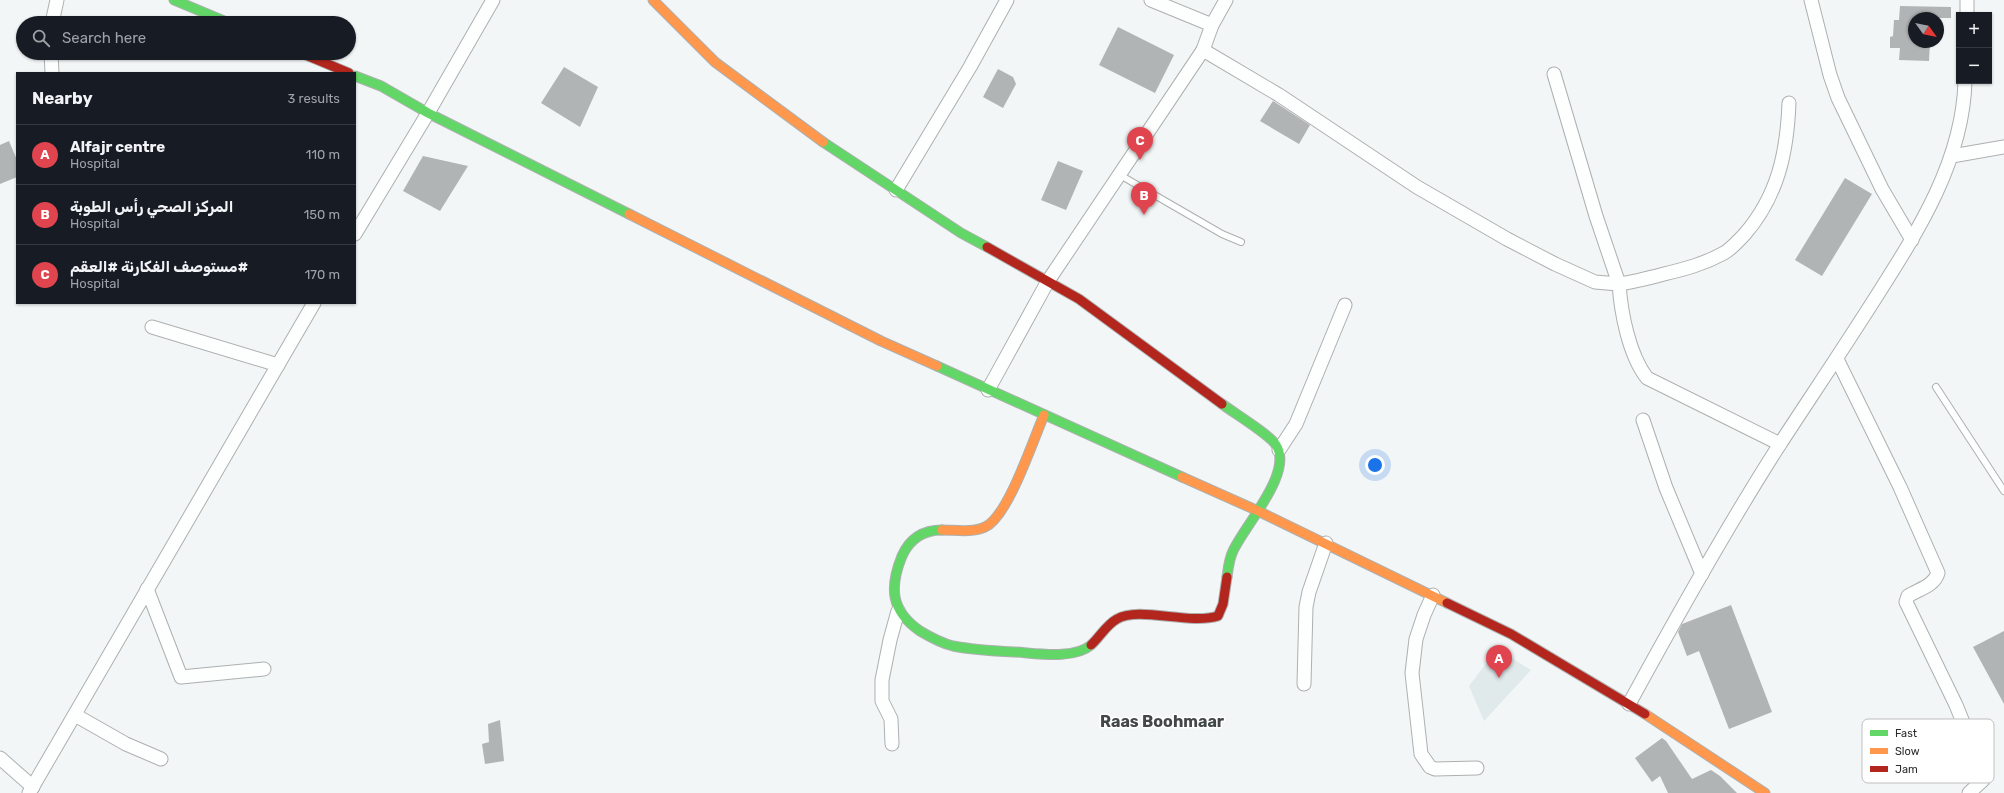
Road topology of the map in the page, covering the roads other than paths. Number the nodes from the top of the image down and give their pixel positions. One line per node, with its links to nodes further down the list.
1 (57, 0): 11 (street)
2 (174, 0): 12 (street)
3 (493, 0): 23 (street)
4 (653, 0): 27 (street)
5 (1007, 0): 27 (street)
6 (1151, 0): 13 (street)
7 (1226, 0): 13 (street)
8 (1811, 0): 29 (street)
9 (1967, 0): 10 (street)
10 (1967, 12)
11 (54, 16)
12 (212, 16)
13 (1212, 25): 14 (street)
14 (1203, 50): 26 (street); 32 (street)
15 (52, 60): 17 (street)
16 (318, 60): 18 (street)
17 (52, 72)
18 (347, 72)
19 (1554, 74): 32 (street)
20 (356, 76): 23 (street)
21 (1965, 84): 25 (street)
22 (1789, 103): 32 (street)
23 (428, 113): 28 (street); 39 (street)
24 (2004, 147): 25 (street)
25 (1952, 156): 29 (street)
26 (1120, 175): 30 (lane); 31 (street)
27 (896, 190): 31 (street)
28 (356, 232)
29 (1912, 240): 36 (street)
30 (1241, 242)
31 (1048, 281): 39 (street); 43 (street)
32 (1619, 284): 42 (street)
33 (313, 304): 37 (street)
34 (1345, 305): 43 (street)
35 (152, 327): 37 (street)
36 (1837, 359): 42 (street); 55 (street)
37 (278, 365): 48 (street)
38 (1936, 386): 44 (lane)
39 (988, 390): 40 (street)
40 (1044, 415): 45 (street); 50 (street)
41 (1643, 420): 47 (street)
42 (1780, 444): 47 (street)
43 (1279, 450): 45 (street)
44 (2004, 491)
45 (1256, 510): 46 (street); 50 (street)
46 (1326, 543): 49 (street); 52 (street)
47 (1702, 574): 53 (street)
48 (147, 589): 51 (street); 54 (street)
49 (1433, 595): 53 (street); 59 (street)
50 (898, 611): 56 (street)
51 (264, 669)
52 (1304, 684)
53 (1629, 704): 62 (street)
54 (75, 715): 58 (street); 61 (street)
55 (1962, 719)
56 (892, 744)
57 (0, 758): 61 (street)
58 (161, 759)
59 (1477, 768)
60 (1980, 783): 63 (street)
61 (31, 790)
62 (1765, 793)
63 (1969, 793)

